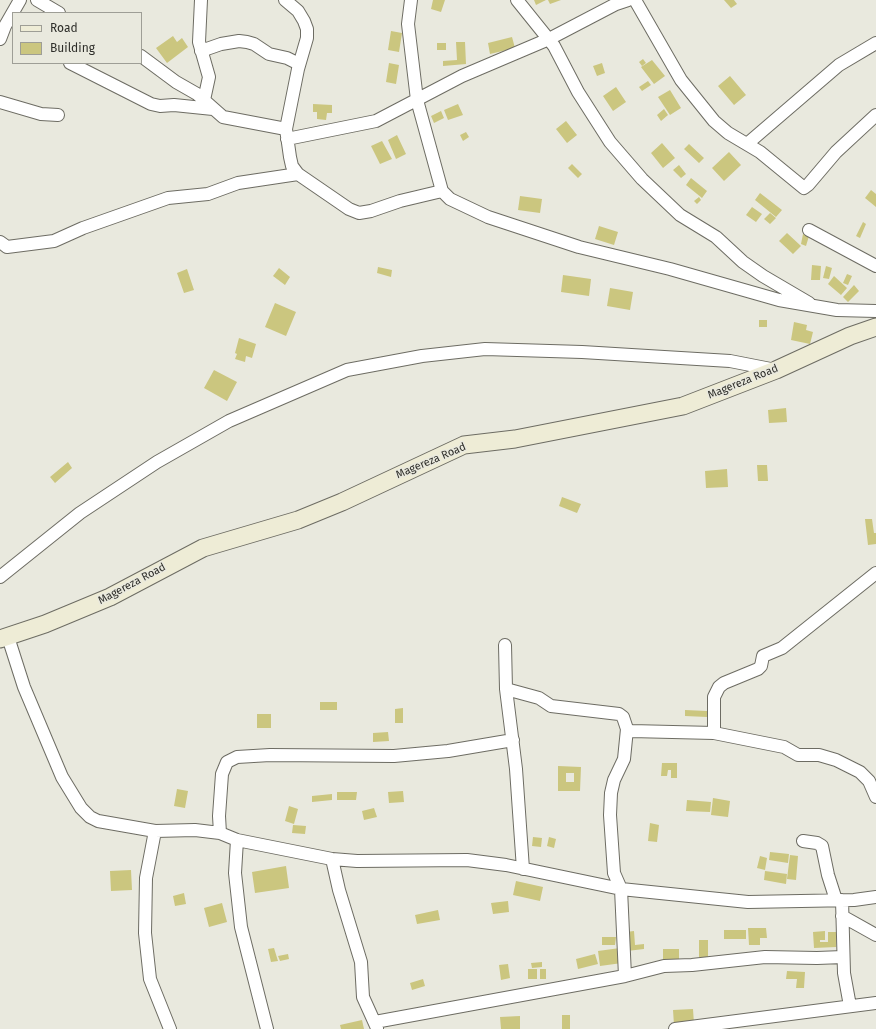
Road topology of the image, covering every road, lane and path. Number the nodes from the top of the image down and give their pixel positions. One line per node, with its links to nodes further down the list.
1 (20, 0): 9 (street)
2 (37, 0): 10 (street)
3 (200, 0): 15 (street)
4 (285, 0): 18 (street)
5 (411, 0): 20 (street)
6 (517, 0): 13 (street)
7 (628, 0): 13 (street)
8 (635, 0): 26 (street)
9 (15, 12)
10 (57, 12)
11 (9, 28): 12 (street)
12 (0, 39)
13 (549, 39): 20 (street); 32 (street)
14 (876, 43): 26 (street)
15 (201, 51): 18 (street); 19 (street)
16 (142, 57): 19 (street)
17 (72, 64): 22 (street)
18 (300, 64): 25 (street)
19 (204, 100): 22 (street)
20 (417, 100): 25 (street); 28 (street)
21 (0, 102): 23 (street)
22 (213, 110): 25 (street)
23 (58, 115)
24 (876, 115): 26 (street)
25 (287, 134): 27 (street)
26 (746, 144)
27 (298, 174): 28 (street); 30 (street)
28 (442, 191): 32 (street)
29 (809, 230): 31 (street)
30 (0, 242)
31 (876, 266)
32 (813, 305): 33 (street)
33 (876, 311)
34 (876, 327): 35 (street, Magereza Road)
35 (776, 370): 37 (street); 38 (street, Magereza Road)
36 (876, 573): 42 (street)
37 (0, 576)
38 (4, 638): 45 (street)
39 (505, 645): 40 (street)
40 (506, 689): 41 (street); 43 (street)
41 (627, 729): 42 (street); 51 (street)
42 (714, 733): 44 (street)
43 (513, 740): 46 (street); 50 (street)
44 (876, 797)
45 (155, 831): 46 (street); 61 (street)
46 (220, 833): 47 (street)
47 (237, 840): 49 (street); 62 (street)
48 (803, 841): 53 (street)
49 (332, 859): 50 (street); 60 (street)
50 (523, 869): 51 (street)
51 (621, 889): 53 (street); 57 (street)
52 (876, 897): 53 (street)
53 (839, 900): 54 (street)
54 (842, 916): 55 (street); 56 (street)
55 (876, 935)
56 (843, 957): 57 (street); 59 (street)
57 (625, 976): 60 (street)
58 (876, 1003): 59 (street)
59 (850, 1006): 63 (street)
60 (376, 1026)
61 (170, 1029)
62 (267, 1029)
63 (675, 1029)

